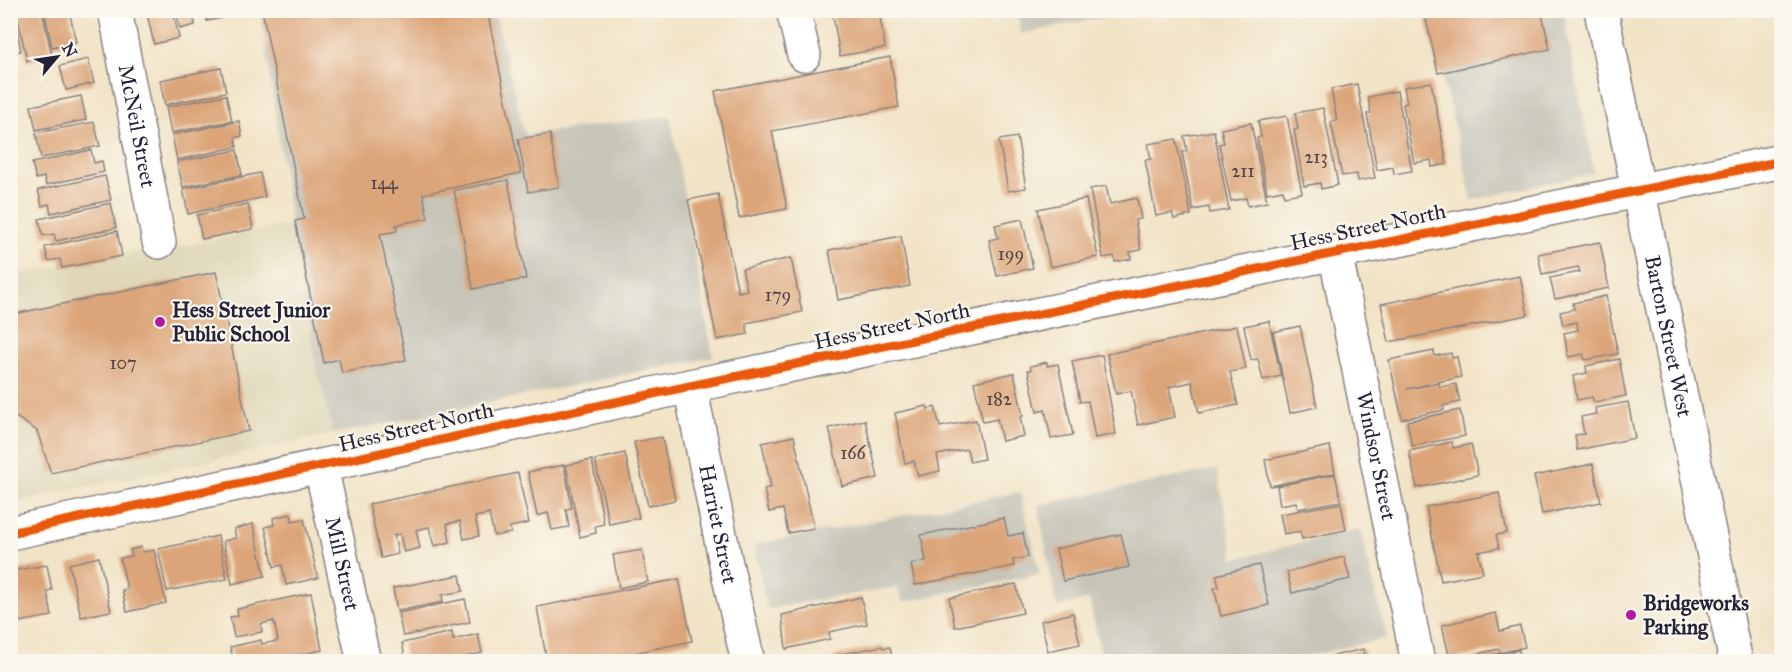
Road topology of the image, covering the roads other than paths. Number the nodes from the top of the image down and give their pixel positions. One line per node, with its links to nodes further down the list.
1 (115, 10): 7 (street, McNeil Street)
2 (793, 10): 4 (street)
3 (1601, 10): 6 (street, Barton Street West)
4 (804, 54)
5 (1782, 160): 6 (street, Hess Street North)
6 (1638, 190): 8 (street, Hess Street North); 15 (street, Barton Street West)
7 (159, 242)
8 (1335, 252): 9 (street, Hess Street North); 14 (street, Windsor Street)
9 (690, 386): 10 (street, Hess Street North); 13 (street, Harriet Street)
10 (321, 467): 11 (street, Hess Street North); 12 (street, Mill Street)
11 (10, 533)
12 (364, 662)
13 (748, 662)
14 (1418, 662)
15 (1736, 662)

